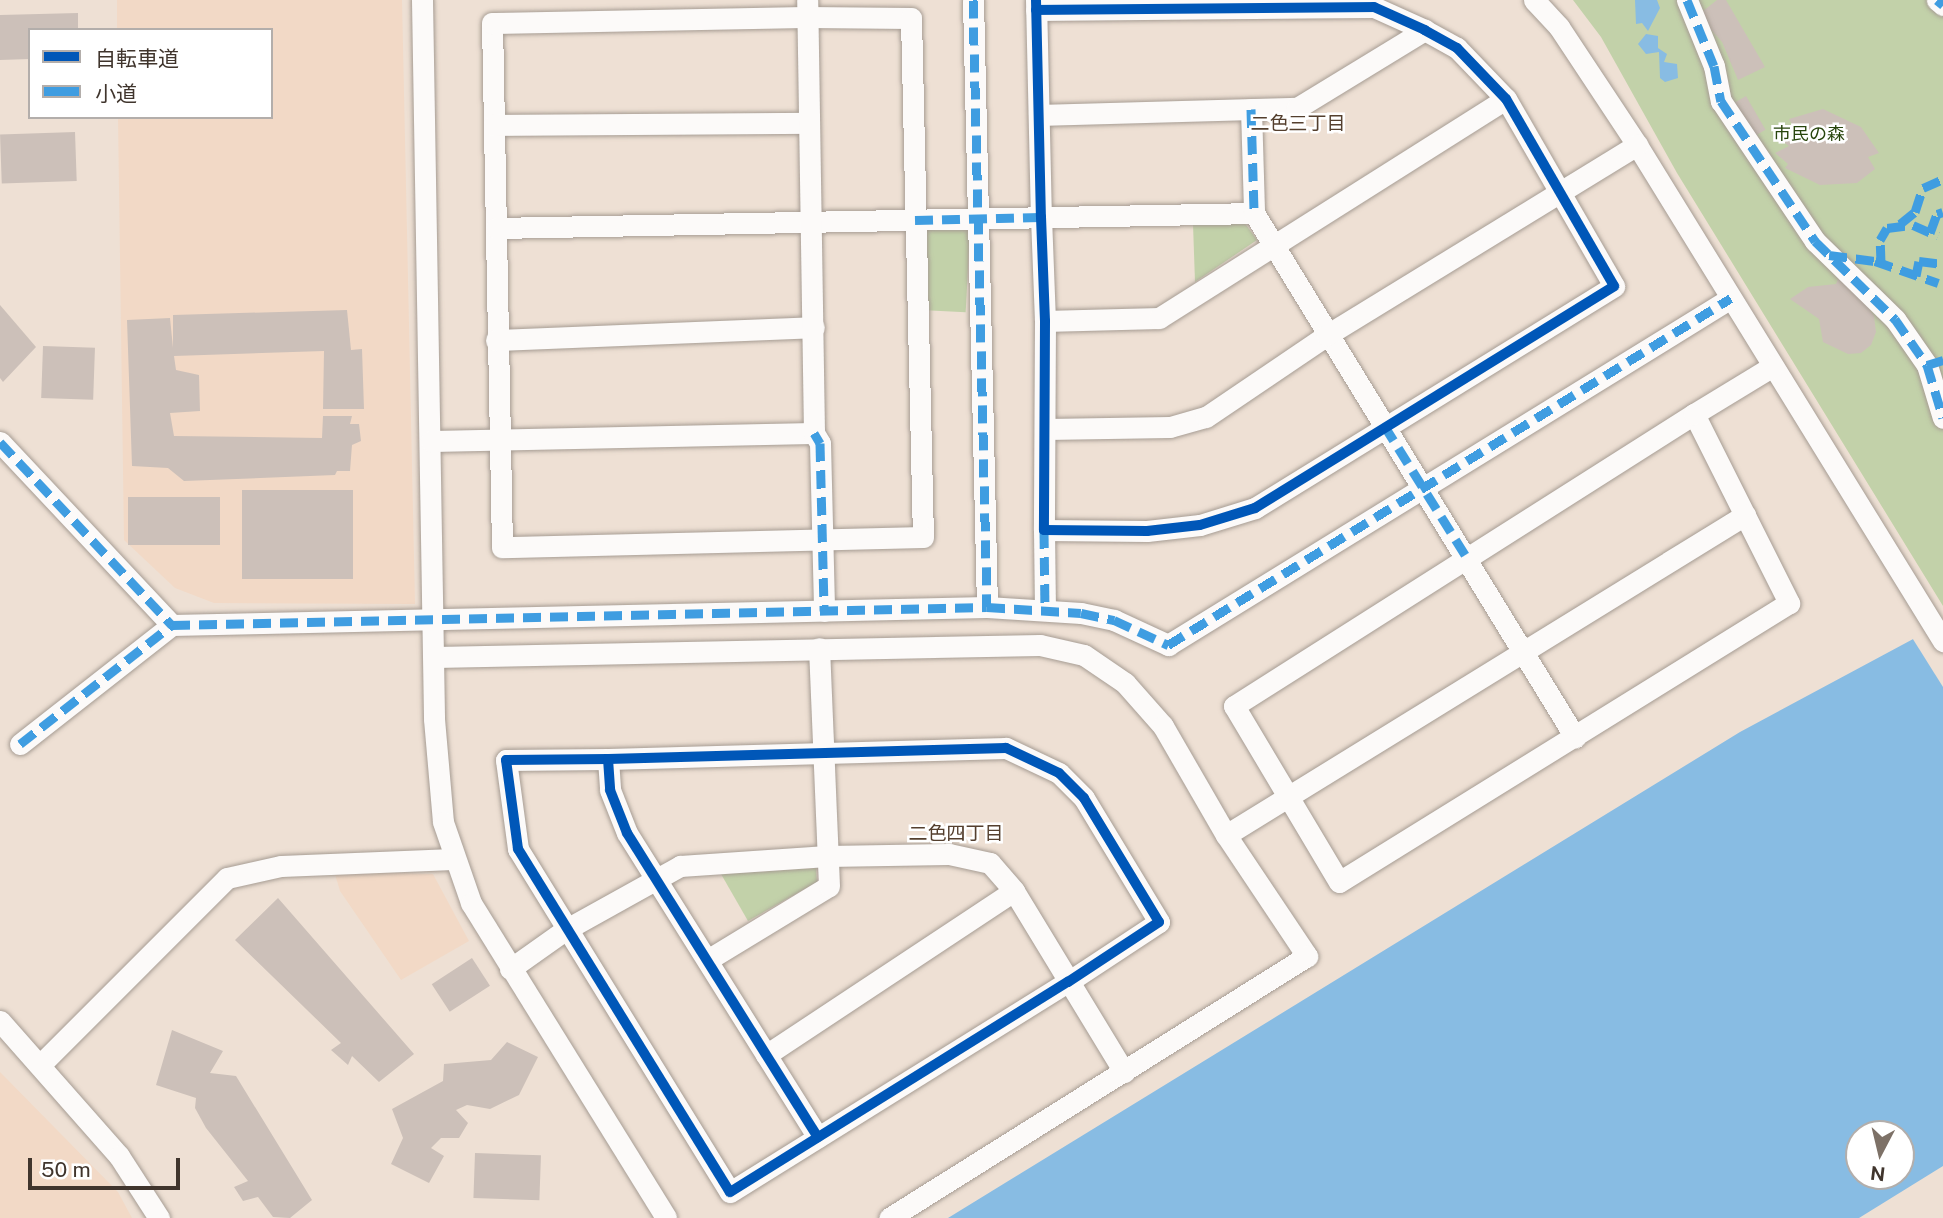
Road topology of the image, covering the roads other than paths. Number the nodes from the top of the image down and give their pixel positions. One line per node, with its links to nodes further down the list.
1 (422, 0): 36 (street)
2 (973, 0): 19 (street)
3 (1534, 0): 15 (street)
4 (1687, 0): 29 (street)
5 (1937, 0): 7 (street)
6 (1036, 5): 9 (street); 12 (street)
7 (1943, 5)
8 (807, 8): 13 (street); 14 (street); 20 (street)
9 (1425, 30): 10 (street); 11 (street)
10 (1506, 99): 16 (street); 23 (street)
11 (1251, 109): 12 (street); 17 (street)
12 (1039, 115): 18 (street)
13 (808, 123): 14 (street); 21 (street)
14 (494, 125): 22 (street)
15 (1637, 145): 16 (street); 24 (street)
16 (1562, 190): 27 (street); 33 (street)
17 (1254, 213): 18 (street); 23 (street)
18 (1041, 217): 19 (street); 25 (street)
19 (978, 218): 20 (street); 44 (street)
20 (915, 220): 21 (street); 42 (street)
21 (810, 222): 22 (street); 26 (street)
22 (496, 228): 28 (street)
23 (1274, 245): 25 (street); 27 (street)
24 (1731, 298): 30 (street); 39 (street)
25 (1045, 321): 34 (street)
26 (814, 327): 28 (street); 35 (street)
27 (1327, 335): 33 (street); 34 (street)
28 (496, 340): 37 (street)
29 (1935, 363): 32 (street)
30 (1773, 366): 31 (street); 49 (street)
31 (1694, 414): 40 (street); 43 (street)
32 (1943, 418)
33 (1384, 425): 39 (street); 41 (street)
34 (1046, 429): 41 (street)
35 (814, 433): 37 (street); 42 (street)
36 (431, 441): 37 (street); 47 (street)
37 (499, 441): 42 (street)
38 (0, 442): 48 (street)
39 (1424, 489): 43 (street); 45 (street)
40 (1745, 514): 51 (street); 53 (street)
41 (1044, 530): 45 (street)
42 (822, 539): 46 (street)
43 (1467, 558): 51 (street); 57 (street)
44 (987, 607): 45 (street); 46 (street)
45 (1045, 609)
46 (824, 611): 47 (street)
47 (435, 622): 48 (street); 52 (street)
48 (172, 625): 54 (street)
49 (1937, 632)
50 (818, 648): 52 (street); 55 (street); 58 (street)
51 (1521, 653): 53 (street); 57 (street)
52 (435, 657): 60 (street)
53 (1575, 737): 57 (street)
54 (20, 744)
55 (825, 754): 56 (street); 59 (street); 66 (street)
56 (608, 759): 61 (street); 63 (street)
57 (1288, 796): 58 (street)
58 (1226, 835): 70 (street)
59 (827, 856): 61 (street); 62 (street); 64 (street)
60 (453, 859): 65 (street); 69 (street)
61 (655, 877): 63 (street); 64 (street)
62 (1014, 891): 66 (street); 68 (street)
63 (565, 930): 65 (street); 71 (street)
64 (709, 959): 68 (street)
65 (510, 969): 73 (street)
66 (1068, 982): 70 (street); 71 (street)
67 (0, 1021): 69 (street)
68 (766, 1055): 71 (street)
69 (41, 1064): 72 (street)
70 (1124, 1072): 74 (street)
71 (818, 1137)
72 (159, 1218)
73 (666, 1218)
74 (889, 1218)

